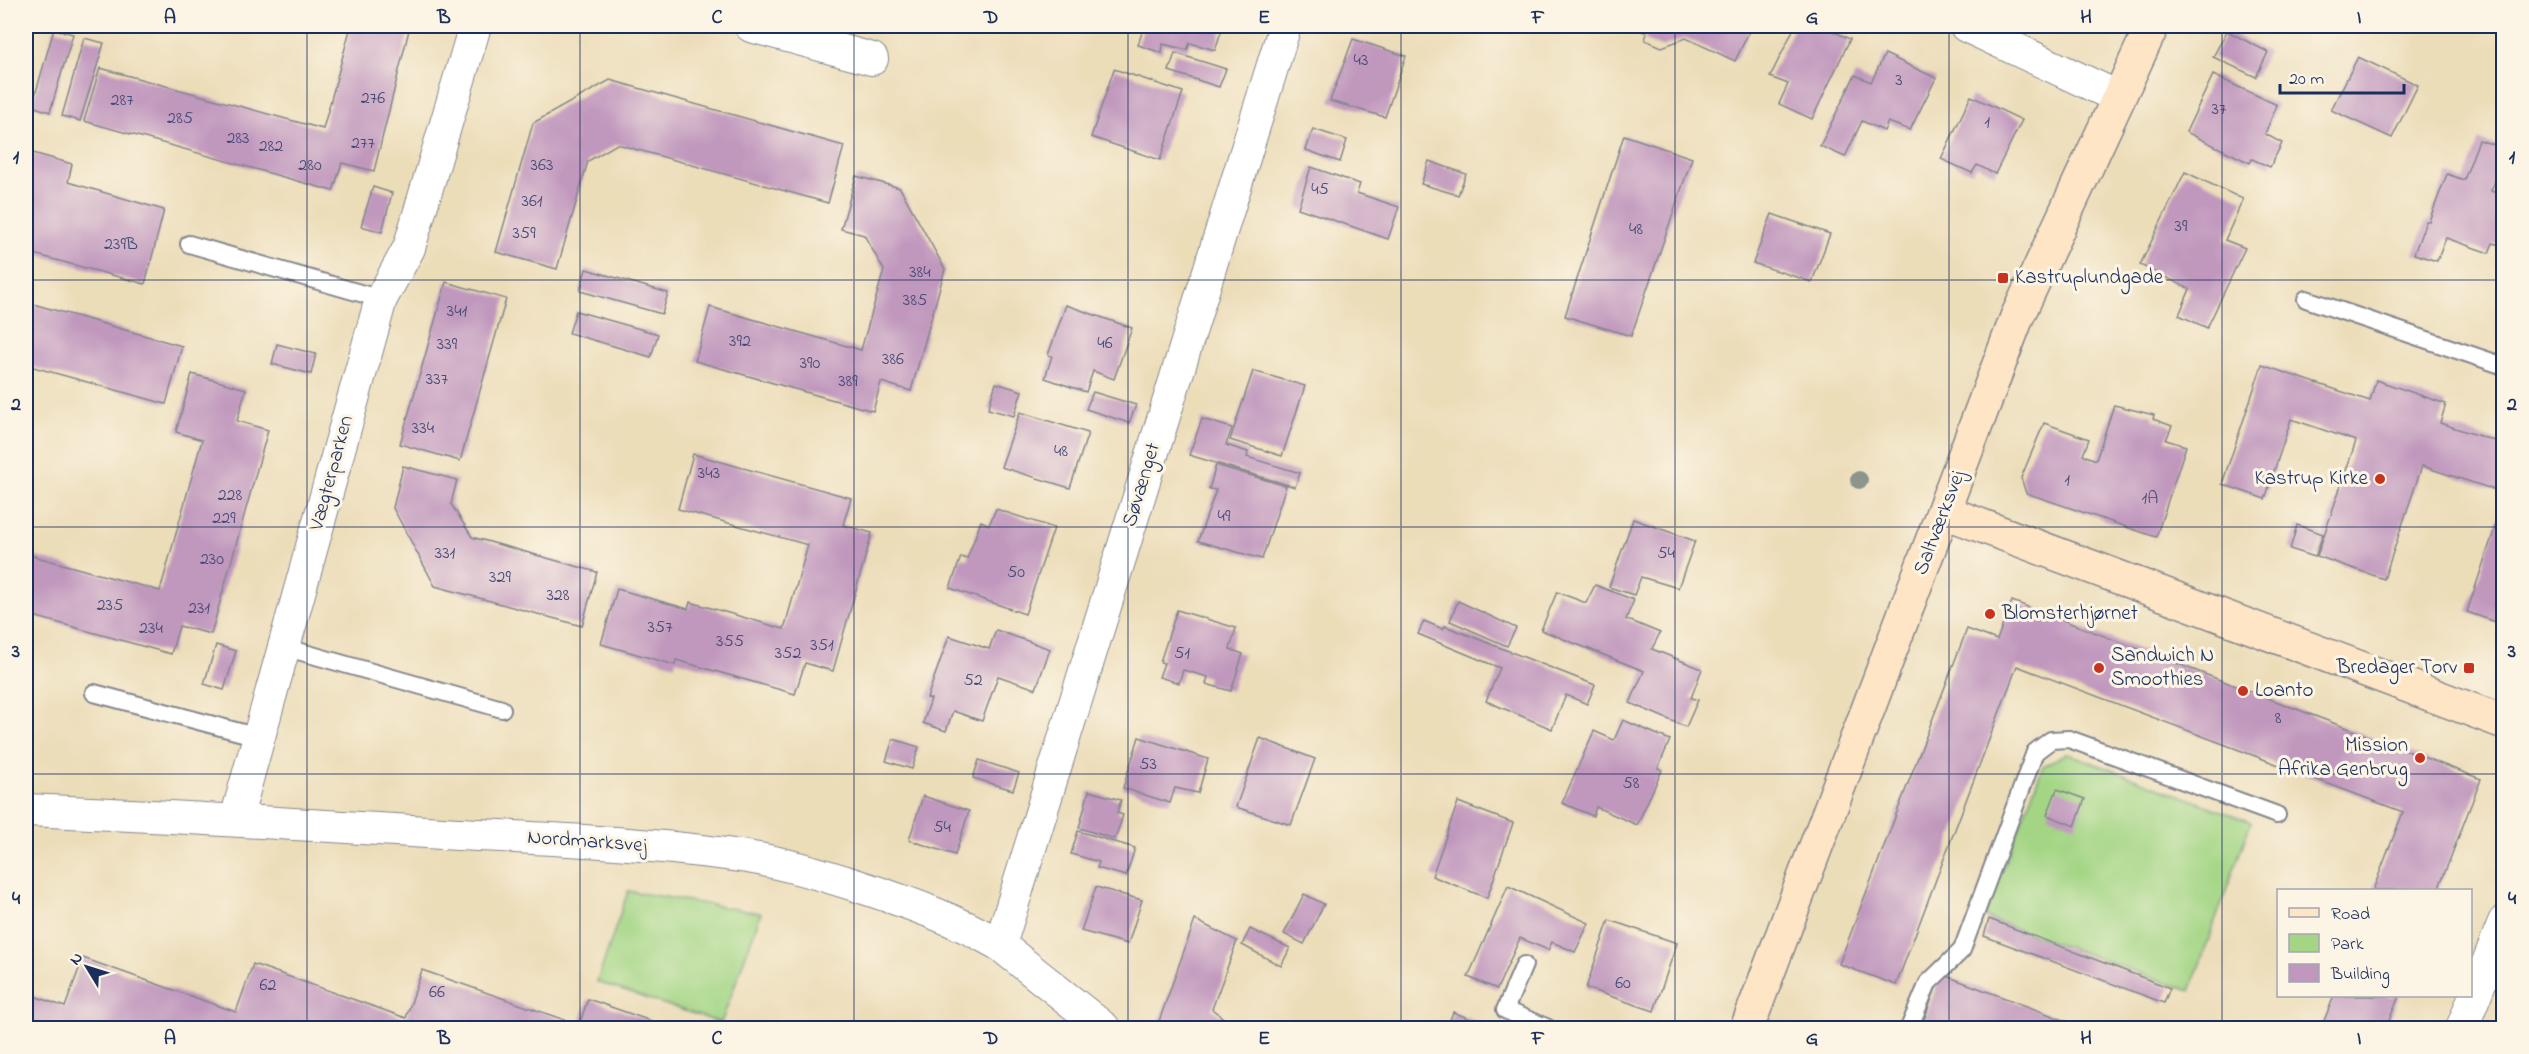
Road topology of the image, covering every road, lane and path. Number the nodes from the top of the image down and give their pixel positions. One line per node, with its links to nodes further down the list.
1 (475, 26): 10 (street, Vægterparken)
2 (751, 26): 6 (street)
3 (1285, 26): 23 (street, Søvænget)
4 (1966, 26): 8 (street)
5 (2152, 26): 8 (street, Saltværksvej)
6 (788, 30): 7 (street)
7 (872, 59)
8 (2118, 97): 13 (street, Saltværksvej)
9 (189, 244): 10 (lane)
10 (381, 298): 14 (street, Vægterparken)
11 (2306, 299): 12 (lane)
12 (2504, 366)
13 (1945, 512): 17 (street); 25 (street, Saltværksvej)
14 (284, 647): 16 (lane); 18 (street, Vægterparken)
15 (94, 693): 18 (lane)
16 (502, 709)
17 (2504, 722)
18 (258, 737): 21 (street, Vægterparken)
19 (26, 810): 21 (street, Nordmarksvej)
20 (2277, 815): 28 (lane)
21 (236, 819): 23 (street, Nordmarksvej)
22 (2504, 922): 29 (street)
23 (1000, 945): 26 (street, Nordmarksvej)
24 (1524, 965): 27 (lane)
25 (1749, 1028)
26 (1104, 1029)
27 (1548, 1029)
28 (1909, 1029)
29 (2462, 1029)

